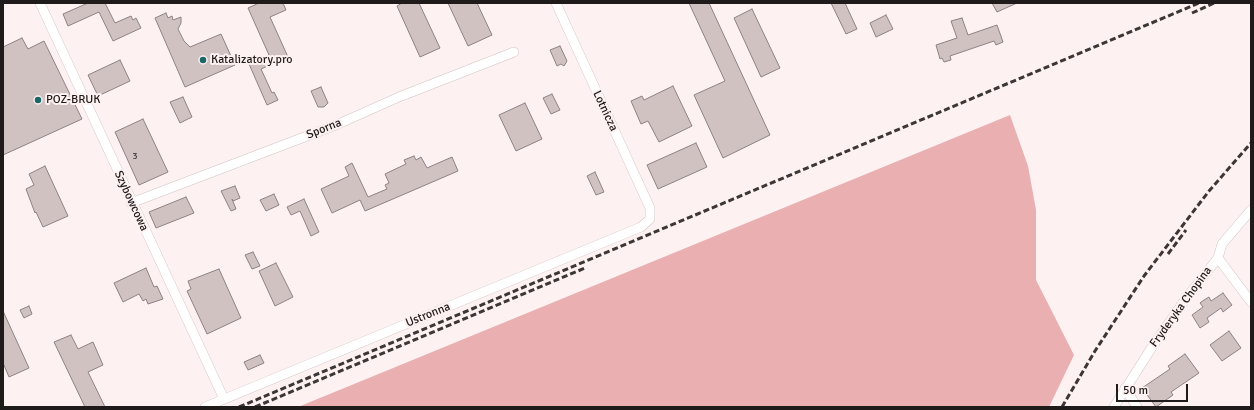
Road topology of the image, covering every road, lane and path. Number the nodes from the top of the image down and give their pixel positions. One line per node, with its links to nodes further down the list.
1 (40, 3): 4 (street, Szybowcowa)
2 (556, 3): 6 (street, Lotnicza)
3 (514, 52): 4 (street, Sporna)
4 (131, 203): 10 (street, Szybowcowa)
5 (1251, 210): 7 (street, Fryderyka Chopina)
6 (650, 219): 10 (street, Ustronna)
7 (1218, 258): 8 (street); 9 (street, Fryderyka Chopina)
8 (1251, 302)
9 (1125, 388): 12 (street, Fryderyka Chopina); 13 (street)
10 (224, 399): 11 (street, Ustronna)
11 (205, 407)
12 (1114, 407)
13 (1137, 407)

